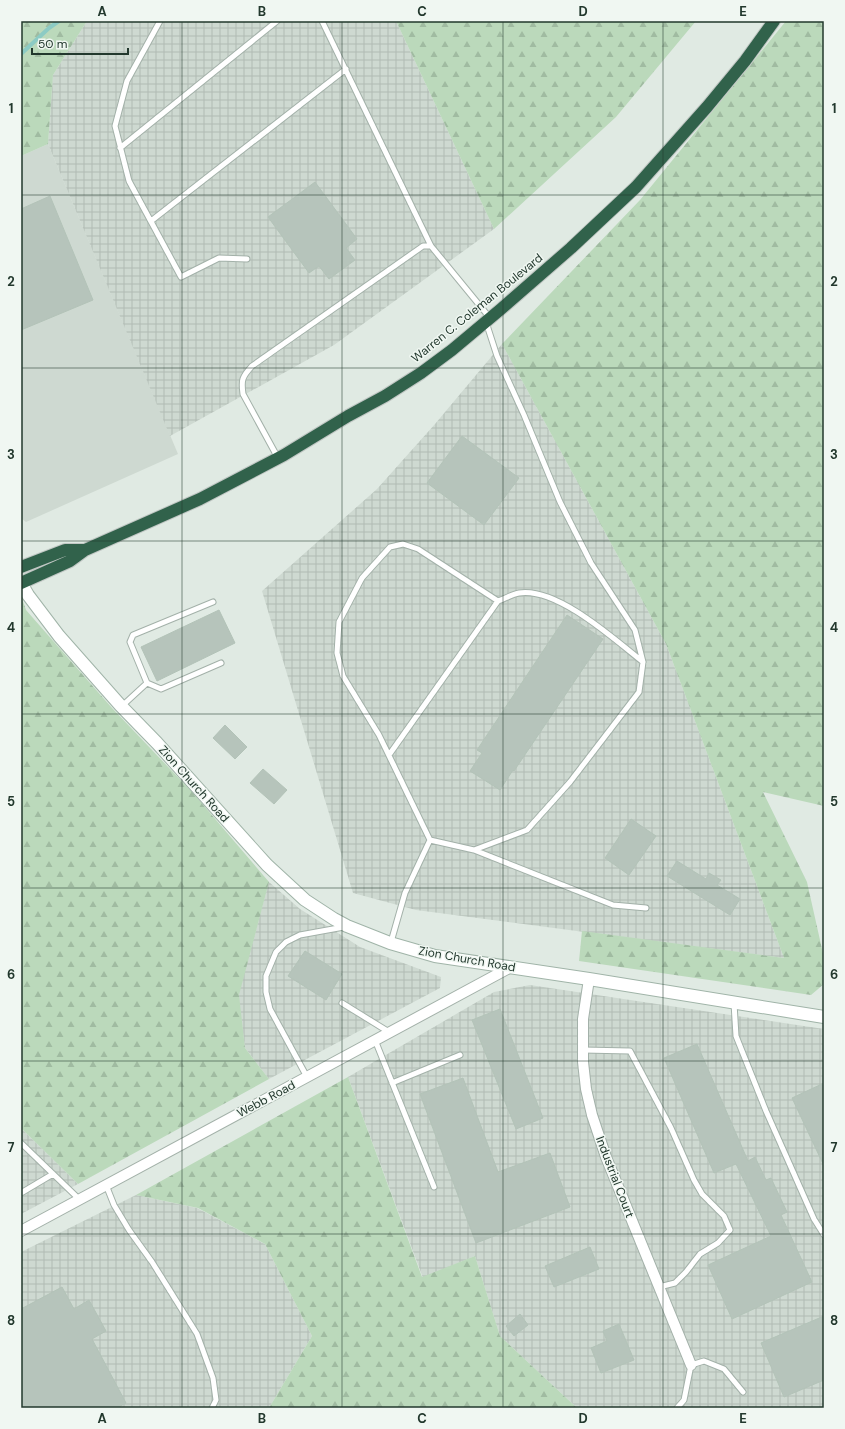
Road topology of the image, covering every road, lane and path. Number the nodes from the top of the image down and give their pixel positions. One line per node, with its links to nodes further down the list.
1 (160, 21): 6 (lane)
2 (277, 21): 6 (lane)
3 (322, 21): 5 (lane)
4 (774, 21): 10 (highway, Warren C. Coleman Boulevard)
5 (346, 69): 7 (lane); 8 (lane)
6 (120, 148): 7 (lane)
7 (151, 221): 9 (lane)
8 (431, 246): 10 (lane); 11 (lane)
9 (247, 259)
10 (488, 320): 11 (highway, Warren C. Coleman Boulevard); 17 (lane)
11 (278, 458): 12 (highway, Warren C. Coleman Boulevard)
12 (85, 550): 13 (highway, Warren C. Coleman Boulevard); 14 (highway, Warren C. Coleman Boulevard)
13 (21, 567)
14 (21, 583): 20 (street, Zion Church Road)
15 (498, 601): 17 (lane); 21 (lane); 21 (lane)
16 (213, 602): 19 (lane)
17 (643, 662): 23 (lane)
18 (220, 663): 19 (lane)
19 (147, 683): 20 (lane)
20 (121, 706): 25 (street, Zion Church Road)
21 (389, 755): 22 (lane)
22 (430, 840): 23 (lane); 26 (lane)
23 (474, 850): 24 (lane)
24 (646, 908)
25 (347, 926): 26 (street, Zion Church Road); 36 (lane)
26 (390, 943): 27 (street, Zion Church Road)
27 (511, 967): 28 (street, Zion Church Road); 32 (street, Webb Road)
28 (589, 979): 29 (street, Zion Church Road); 34 (street, Industrial Court)
29 (734, 1002): 31 (street, Zion Church Road); 45 (lane)
30 (342, 1003): 32 (lane)
31 (824, 1017)
32 (389, 1032): 33 (street, Webb Road)
33 (375, 1040): 36 (street, Webb Road); 37 (lane)
34 (583, 1050): 46 (street, Industrial Court); 46 (lane)
35 (460, 1055): 37 (lane)
36 (307, 1077): 40 (street, Webb Road)
37 (392, 1083): 41 (lane)
38 (21, 1143): 39 (lane)
39 (53, 1174): 42 (lane); 43 (lane)
40 (106, 1185): 43 (street, Webb Road); 49 (lane)
41 (434, 1186)
42 (21, 1192)
43 (79, 1199): 44 (street, Webb Road)
44 (21, 1230)
45 (824, 1235)
46 (659, 1287): 47 (street, Industrial Court)
47 (691, 1366): 48 (lane); 50 (lane)
48 (743, 1392)
49 (212, 1408)
50 (677, 1408)

